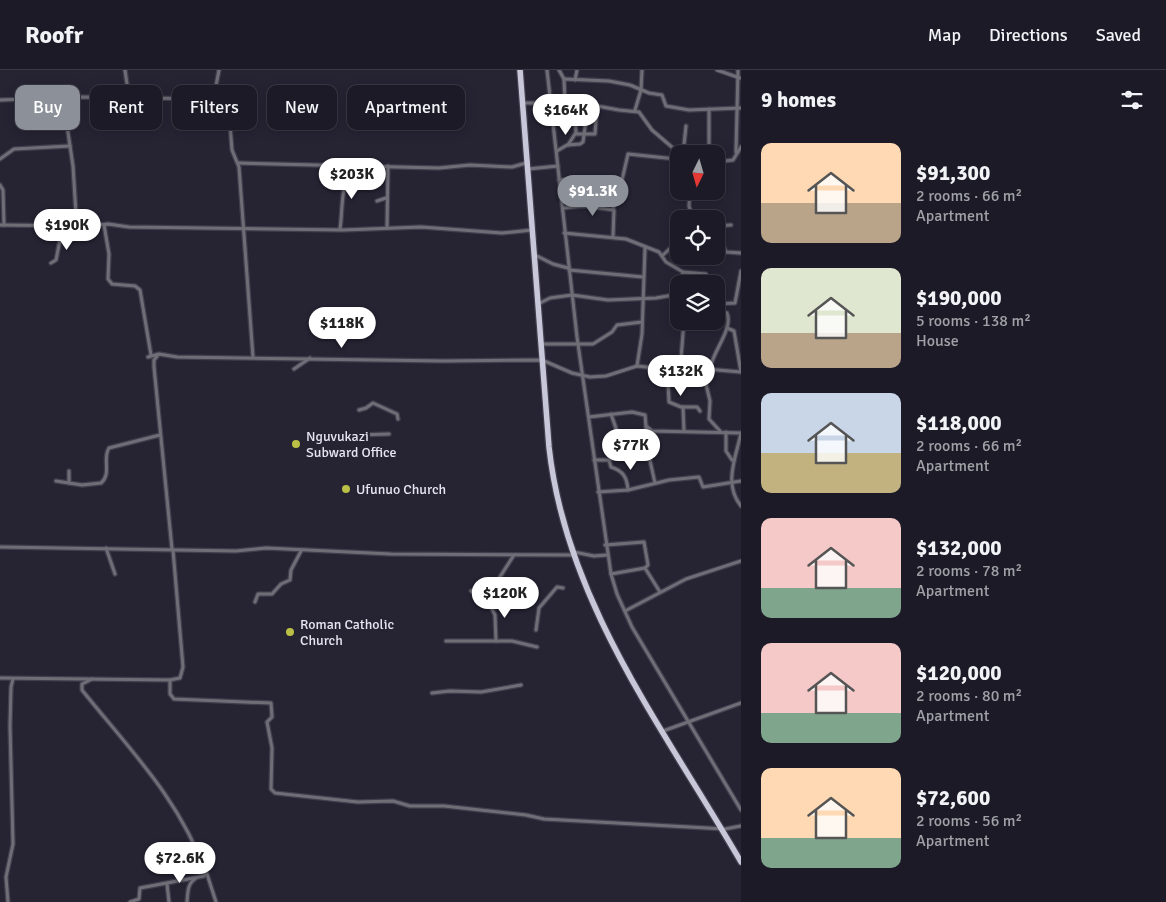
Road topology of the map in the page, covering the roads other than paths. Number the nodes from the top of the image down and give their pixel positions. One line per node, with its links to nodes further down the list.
1 (125, 70): 13 (street)
2 (219, 70): 14 (street)
3 (520, 70): 19 (highway)
4 (547, 70): 20 (street)
5 (559, 70): 11 (street)
6 (577, 70): 12 (street)
7 (642, 70): 15 (street)
8 (717, 70): 10 (street)
9 (738, 70): 10 (street)
10 (740, 78): 24 (street)
11 (564, 79): 12 (street); 21 (street)
12 (575, 80): 15 (street)
13 (127, 85)
14 (216, 85)
15 (641, 90): 25 (street); 26 (street)
16 (0, 100): 17 (street)
17 (15, 100)
18 (575, 102): 21 (street); 22 (street); 30 (street)
19 (523, 103): 20 (street); 46 (highway)
20 (550, 103): 21 (street); 38 (street)
21 (565, 103)
22 (588, 104): 23 (street); 31 (street)
23 (597, 106): 26 (street); 31 (street)
24 (739, 108): 25 (street); 39 (street)
25 (709, 109): 35 (street)
26 (635, 110): 33 (street)
27 (686, 126): 34 (street)
28 (68, 130): 36 (street)
29 (230, 130): 43 (street)
30 (575, 134): 31 (street); 32 (street)
31 (586, 135): 32 (street)
32 (567, 145): 38 (street)
33 (670, 145)
34 (685, 145)
35 (709, 145)
36 (70, 146): 41 (street); 57 (street)
37 (741, 147): 39 (street)
38 (557, 151): 47 (street)
39 (736, 152): 42 (street)
40 (670, 158): 54 (street)
41 (0, 159)
42 (725, 161)
43 (238, 163): 44 (street); 61 (street)
44 (354, 166): 45 (street); 63 (street)
45 (388, 166): 46 (street); 51 (street)
46 (527, 166): 47 (street); 64 (highway)
47 (558, 166): 49 (street)
48 (588, 178): 49 (street)
49 (559, 180): 53 (street)
50 (0, 185): 55 (street)
51 (387, 197): 52 (street); 62 (street)
52 (377, 201)
53 (562, 208): 54 (street); 65 (street)
54 (613, 210): 66 (street)
55 (2, 224): 56 (street)
56 (63, 225): 57 (street); 73 (street)
57 (80, 225): 58 (street)
58 (104, 225): 61 (street); 91 (street)
59 (725, 225): 60 (street)
60 (731, 225)
61 (244, 227): 63 (street); 92 (street)
62 (387, 228): 63 (street); 64 (street)
63 (340, 229)
64 (532, 230): 71 (highway)
65 (564, 233): 66 (street); 74 (street)
66 (613, 237): 67 (street)
67 (645, 248): 72 (street); 79 (street)
68 (670, 248): 72 (street)
69 (725, 249): 70 (street)
70 (741, 253)
71 (535, 255): 74 (street); 83 (highway)
72 (663, 255): 76 (street)
73 (51, 263)
74 (569, 269): 79 (street); 80 (street)
75 (741, 271): 84 (street)
76 (683, 272): 77 (street); 78 (street)
77 (682, 275)
78 (706, 275)
79 (643, 277): 82 (street)
80 (572, 295): 82 (street); 83 (street); 89 (street)
81 (670, 296): 82 (street)
82 (643, 297): 86 (street)
83 (538, 304): 90 (highway)
84 (734, 304): 85 (street); 87 (street)
85 (741, 304)
86 (642, 322): 89 (street); 95 (street)
87 (727, 328): 97 (street); 99 (street)
88 (683, 330): 98 (street)
89 (578, 343): 90 (street); 100 (street)
90 (541, 344): 94 (highway)
91 (159, 354): 92 (street); 113 (street)
92 (253, 357): 93 (street)
93 (310, 358): 94 (street); 96 (street)
94 (542, 360): 100 (street); 132 (highway)
95 (637, 366): 98 (street); 100 (street)
96 (294, 369)
97 (700, 369): 98 (street); 99 (street); 109 (street)
98 (678, 370): 101 (street)
99 (741, 372)
100 (583, 376): 105 (street)
101 (683, 407): 103 (street); 108 (street)
102 (359, 410): 106 (street)
103 (700, 411)
104 (611, 414): 105 (street); 107 (street); 116 (street)
105 (589, 417): 115 (street)
106 (398, 419)
107 (646, 426): 108 (street); 120 (street)
108 (684, 431): 109 (street)
109 (720, 431): 110 (street)
110 (726, 432): 111 (street); 117 (street)
111 (741, 433): 117 (street)
112 (389, 434): 114 (street)
113 (160, 435): 123 (street); 130 (street)
114 (357, 435)
115 (594, 460): 116 (street); 125 (street)
116 (609, 460): 124 (street)
117 (733, 460): 122 (street)
118 (70, 471): 123 (street)
119 (56, 481): 123 (street)
120 (655, 482): 122 (street); 124 (street)
121 (741, 482): 122 (street)
122 (732, 483): 126 (street)
123 (69, 484)
124 (628, 490): 125 (street)
125 (598, 492): 127 (street)
126 (741, 506)
127 (605, 545): 134 (street); 136 (street)
128 (0, 547): 129 (street)
129 (106, 548): 130 (street); 137 (street)
130 (172, 550): 131 (street); 153 (street)
131 (302, 550): 133 (street); 142 (street)
132 (572, 553): 133 (street); 134 (street); 159 (highway)
133 (514, 555): 140 (street)
134 (607, 555): 138 (street)
135 (741, 561): 141 (street)
136 (645, 568): 138 (street); 141 (street)
137 (115, 574)
138 (610, 574): 144 (street)
139 (563, 588): 145 (street)
140 (472, 591)
141 (660, 592): 144 (street)
142 (255, 602)
143 (489, 603): 147 (street)
144 (625, 611): 158 (street)
145 (536, 630)
146 (446, 641): 147 (street)
147 (496, 641): 148 (street)
148 (537, 647)
149 (0, 678): 150 (street)
150 (14, 678): 151 (street); 170 (street)
151 (72, 679): 152 (street); 155 (street)
152 (92, 679): 153 (street); 155 (street)
153 (170, 680): 163 (street)
154 (522, 685): 156 (street)
155 (81, 688): 166 (street)
156 (432, 693)
157 (741, 703): 158 (street)
158 (689, 722): 159 (street); 160 (street)
159 (663, 731): 161 (highway)
160 (741, 810)
161 (717, 822): 163 (street); 164 (highway)
162 (741, 826): 164 (street)
163 (711, 827): 164 (street)
164 (722, 828): 165 (highway)
165 (741, 862)
166 (206, 873): 167 (street); 174 (street)
167 (196, 877): 168 (street); 173 (street)
168 (167, 884): 169 (street); 172 (street)
169 (140, 900): 171 (street)
170 (8, 902)
171 (130, 902)
172 (169, 902)
173 (187, 902)
174 (216, 902)

